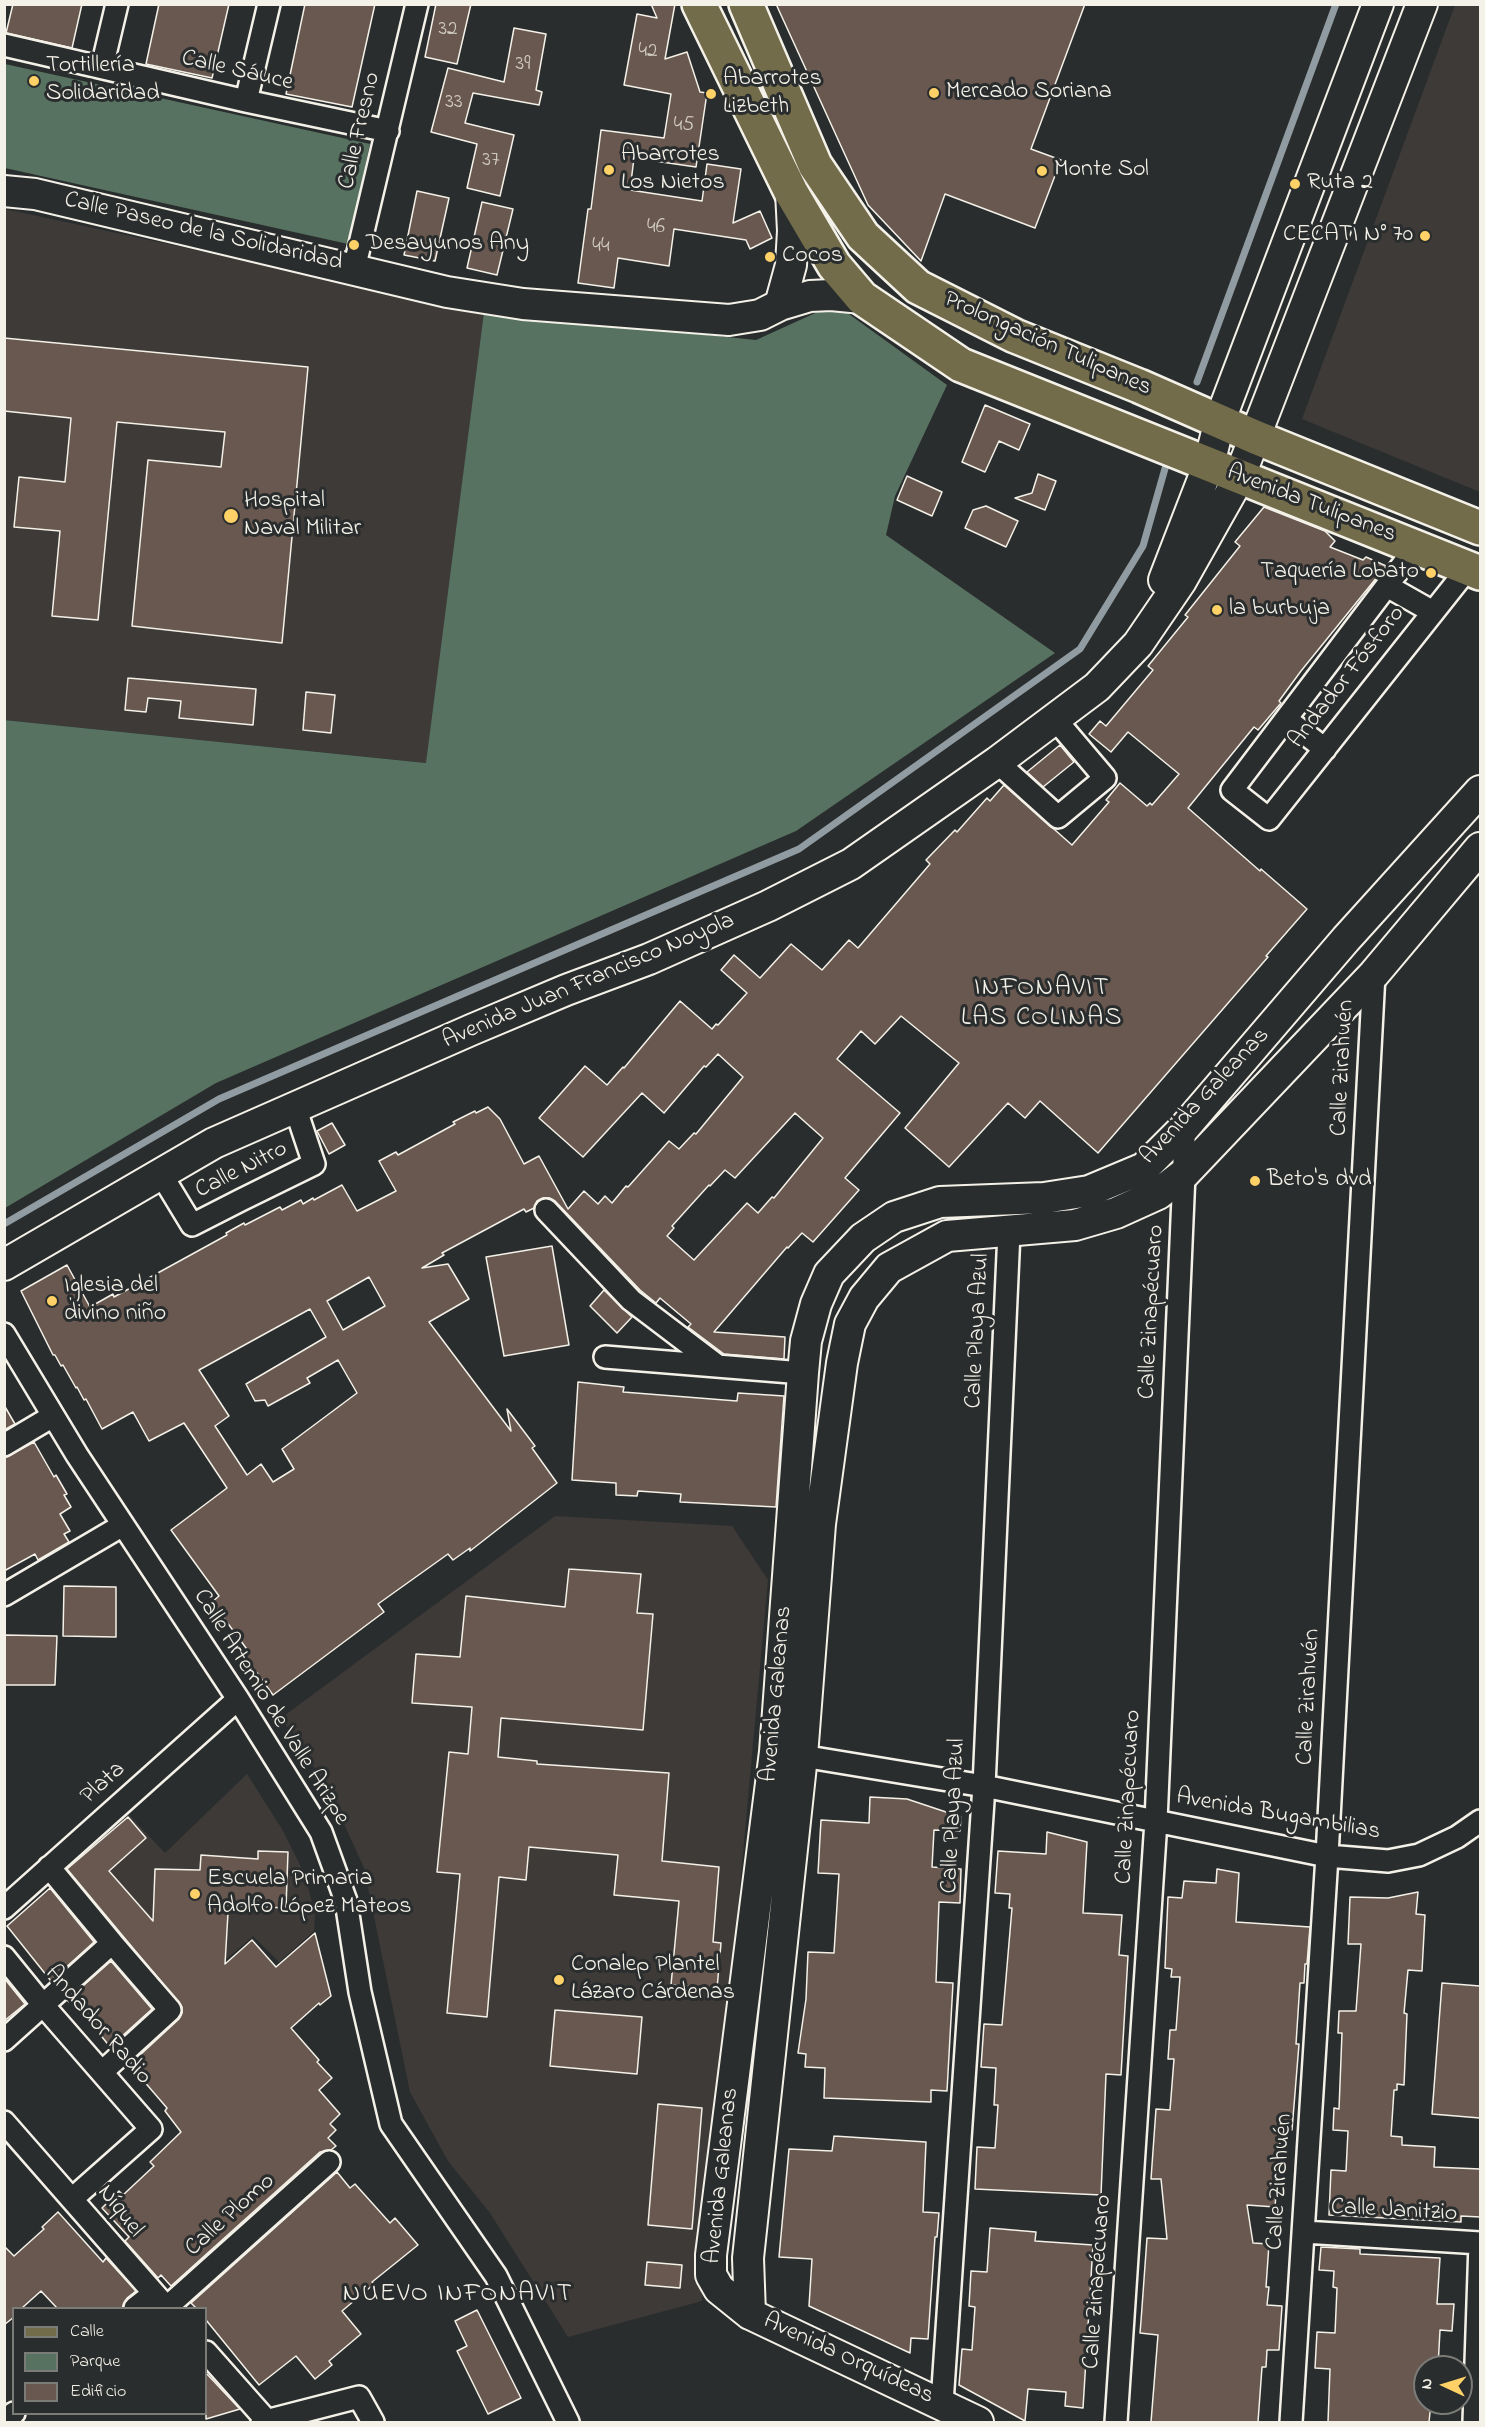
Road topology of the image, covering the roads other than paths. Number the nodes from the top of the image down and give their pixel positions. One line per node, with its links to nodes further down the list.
1 (117, 4): 9 (street)
2 (269, 4): 10 (street)
3 (417, 4): 11 (street, Calle Fresno)
4 (699, 4): 13 (main road, Prolongación Tulipanes)
5 (746, 4): 17 (main road, Prolongación Tulipanes)
6 (1378, 4): 18 (street)
7 (1422, 4): 20 (street)
8 (4, 45): 9 (street, Calle Sáuce)
9 (102, 67): 10 (street, Calle Sáuce)
10 (246, 101): 11 (street, Calle Sáuce)
11 (388, 131): 14 (street, Calle Fresno)
12 (4, 191): 14 (street, Calle Paseo de la Solidaridad)
13 (791, 192): 15 (main road, Prolongación Tulipanes); 16 (street, Prolongación Tulipanes)
14 (354, 269): 16 (street, Calle Paseo de la Solidaridad)
15 (861, 298): 16 (street, Calle Paseo de la Solidaridad); 19 (main road, Prolongación Tulipanes)
16 (780, 305)
17 (1139, 386): 18 (main road, Prolongación Tulipanes); 19 (main road)
18 (1220, 420): 20 (main road, Avenida Tulipanes); 21 (street)
19 (1124, 430): 21 (main road, Prolongación Tulipanes)
20 (1255, 437): 22 (street); 23 (main road, Avenida Tulipanes)
21 (1209, 464): 22 (main road, Avenida Tulipanes); 28 (street)
22 (1239, 478): 24 (main road, Avenida Tulipanes); 28 (street)
23 (1480, 528)
24 (1417, 546): 25 (main road, Avenida Tulipanes); 26 (street, Andador Fósforo)
25 (1474, 570): 27 (street, Andador Fósforo)
26 (1387, 585): 27 (street); 30 (street, Andador Fósforo)
27 (1433, 612): 31 (street, Andador Fósforo)
28 (1138, 644): 29 (street, Avenida Juan Francisco Noyola)
29 (1055, 719): 32 (street, Avenida Juan Francisco Noyola); 32 (street)
30 (1286, 719): 31 (street); 31 (street, Andador Fósforo)
31 (1325, 749)
32 (997, 762): 36 (street, Avenida Juan Francisco Noyola)
33 (1480, 791): 37 (street, Avenida Galeanas)
34 (1480, 848): 35 (street, Avenida Galeanas)
35 (1374, 974): 39 (street, Avenida Galeanas); 57 (street, Calle Zirahuén)
36 (295, 1107): 38 (street, Avenida Juan Francisco Noyola); 38 (street, Calle Nitro)
37 (1185, 1128): 39 (street, Calle Zinapécuaro); 46 (street, Avenida Galeanas)
38 (161, 1174): 42 (street, Avenida Juan Francisco Noyola)
39 (1185, 1174): 41 (street, Avenida Galeanas); 55 (street, Calle Zinapécuaro)
40 (546, 1210): 45 (street)
41 (1009, 1232): 49 (street, Avenida Galeanas); 54 (street, Calle Playa Azul)
42 (4, 1265)
43 (4, 1334): 47 (street, Calle Artemio de Valle Arizpe)
44 (605, 1357): 45 (street)
45 (718, 1366): 46 (street)
46 (803, 1373): 49 (street, Avenida Galeanas)
47 (53, 1416): 48 (street); 50 (street, Calle Artemio de Valle Arizpe)
48 (4, 1445)
49 (806, 1523): 53 (street, Avenida Galeanas)
50 (123, 1525): 51 (street); 52 (street, Calle Artemio de Valle Arizpe)
51 (4, 1595)
52 (238, 1698): 58 (street, Plata); 78 (street, Calle Artemio de Valle Arizpe)
53 (788, 1754): 54 (street, Avenida Bugambilias); 73 (street, Avenida Galeanas)
54 (984, 1786): 55 (street, Avenida Bugambilias); 75 (street, Calle Playa Azul)
55 (1156, 1821): 57 (street, Avenida Bugambilias); 80 (street, Calle Zinapécuaro)
56 (1480, 1821): 57 (street, Avenida Bugambilias)
57 (1328, 1856): 69 (street, Calle Zirahuén)
58 (50, 1868): 59 (street, Plata); 60 (street)
59 (4, 1908)
60 (112, 1943): 62 (street); 64 (street)
61 (4, 1957): 62 (street, Andador Radio)
62 (44, 2005): 63 (street); 64 (street, Andador Radio)
63 (4, 2040)
64 (102, 2072): 66 (street, Andador Radio)
65 (4, 2122): 68 (street)
66 (151, 2128): 68 (street, Níquel)
67 (329, 2162): 71 (street, Calle Plomo)
68 (72, 2199): 71 (street, Níquel)
69 (1304, 2232): 70 (street, Calle Janitzio); 81 (street, Calle Zirahuén)
70 (1480, 2243): 82 (street)
71 (162, 2303): 72 (street, Calle Plomo)
72 (140, 2307)
73 (750, 2314): 75 (street, Avenida Orquídeas)
74 (207, 2353): 76 (street)
75 (942, 2403): 79 (street, Avenida Orquídeas)
76 (265, 2422): 77 (street)
77 (373, 2422)
78 (568, 2422)
79 (978, 2422)
80 (1116, 2422)
81 (1291, 2422)
82 (1474, 2422)

